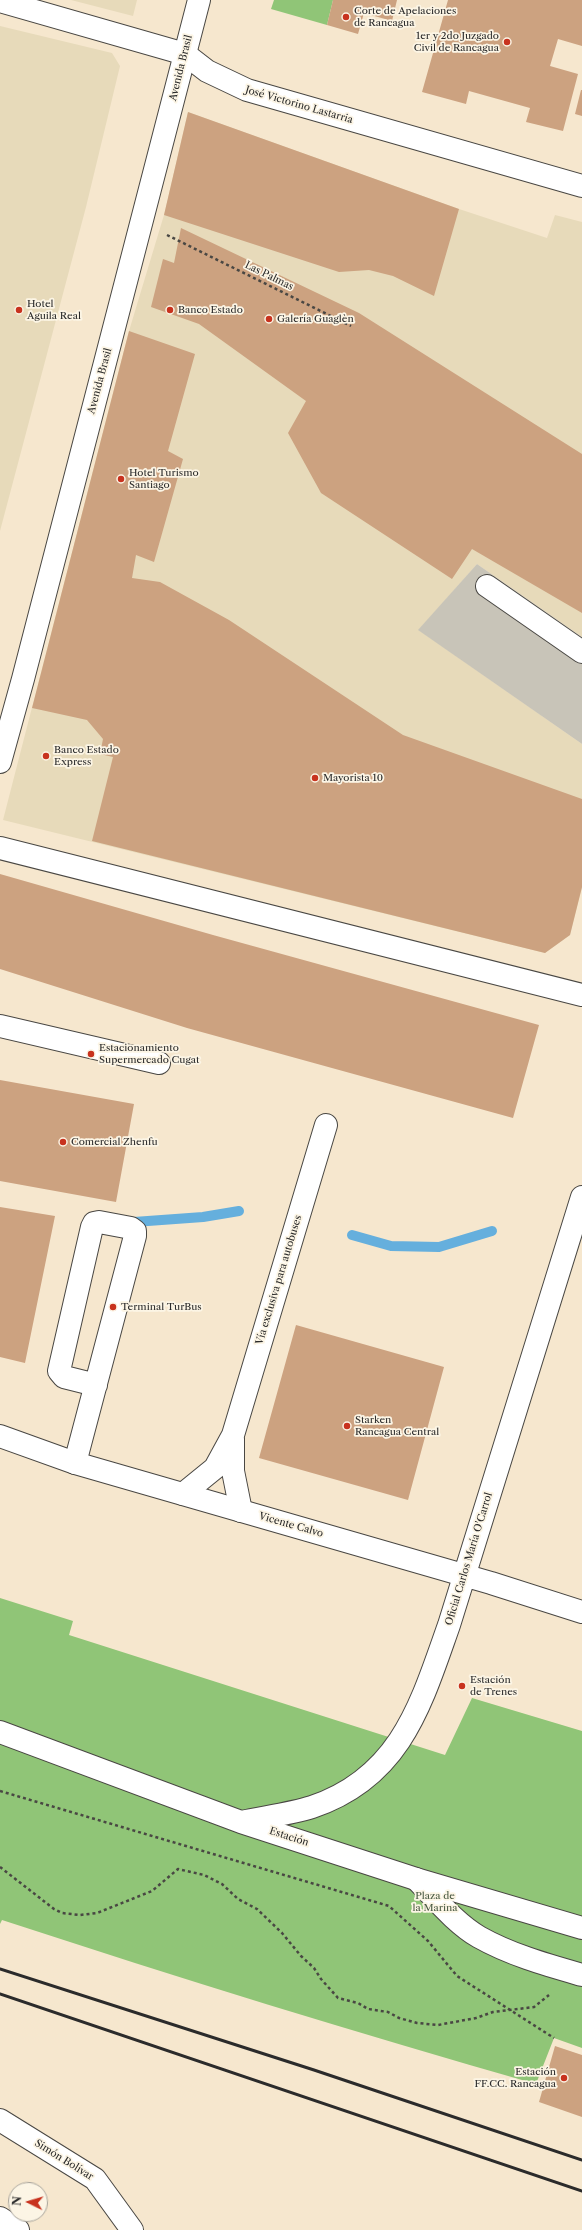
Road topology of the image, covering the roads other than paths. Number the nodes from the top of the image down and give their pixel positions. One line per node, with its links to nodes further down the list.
1 (199, 0): 3 (main road, Avenida Brasil)
2 (0, 1): 3 (main road, José Victorino Lastarria)
3 (185, 54): 4 (main road, José Victorino Lastarria); 7 (main road, Avenida Brasil)
4 (582, 186)
5 (487, 586): 6 (main road)
6 (582, 652)
7 (0, 762)
8 (0, 848): 9 (main road)
9 (582, 995)
10 (0, 1026): 11 (main road)
11 (160, 1063)
12 (326, 1125): 15 (main road, Vía exclusiva para autobuses)
13 (582, 1197): 20 (main road, Oficial Carlos María O'Carrol)
14 (96, 1385): 14 (main road); 17 (main road)
15 (233, 1435): 18 (main road, Vía exclusiva para autobuses); 19 (main road, Vía exclusiva para autobuses)
16 (0, 1436): 17 (main road, Vicente Calvo)
17 (75, 1463): 18 (main road, Vicente Calvo)
18 (183, 1494): 19 (main road, Vicente Calvo)
19 (241, 1511): 20 (main road, Vicente Calvo)
20 (464, 1576): 21 (main road, Vicente Calvo); 23 (main road, Oficial Carlos María O'Carrol)
21 (582, 1612)
22 (0, 1732): 23 (main road, Estación)
23 (240, 1822): 24 (main road, Estación)
24 (416, 1879): 25 (main road, Estación); 26 (main road)
25 (582, 1928)
26 (582, 1975)
27 (0, 2120): 30 (main road, Simón Bolívar)
28 (0, 2218): 29 (main road)
29 (18, 2230)
30 (132, 2230)

